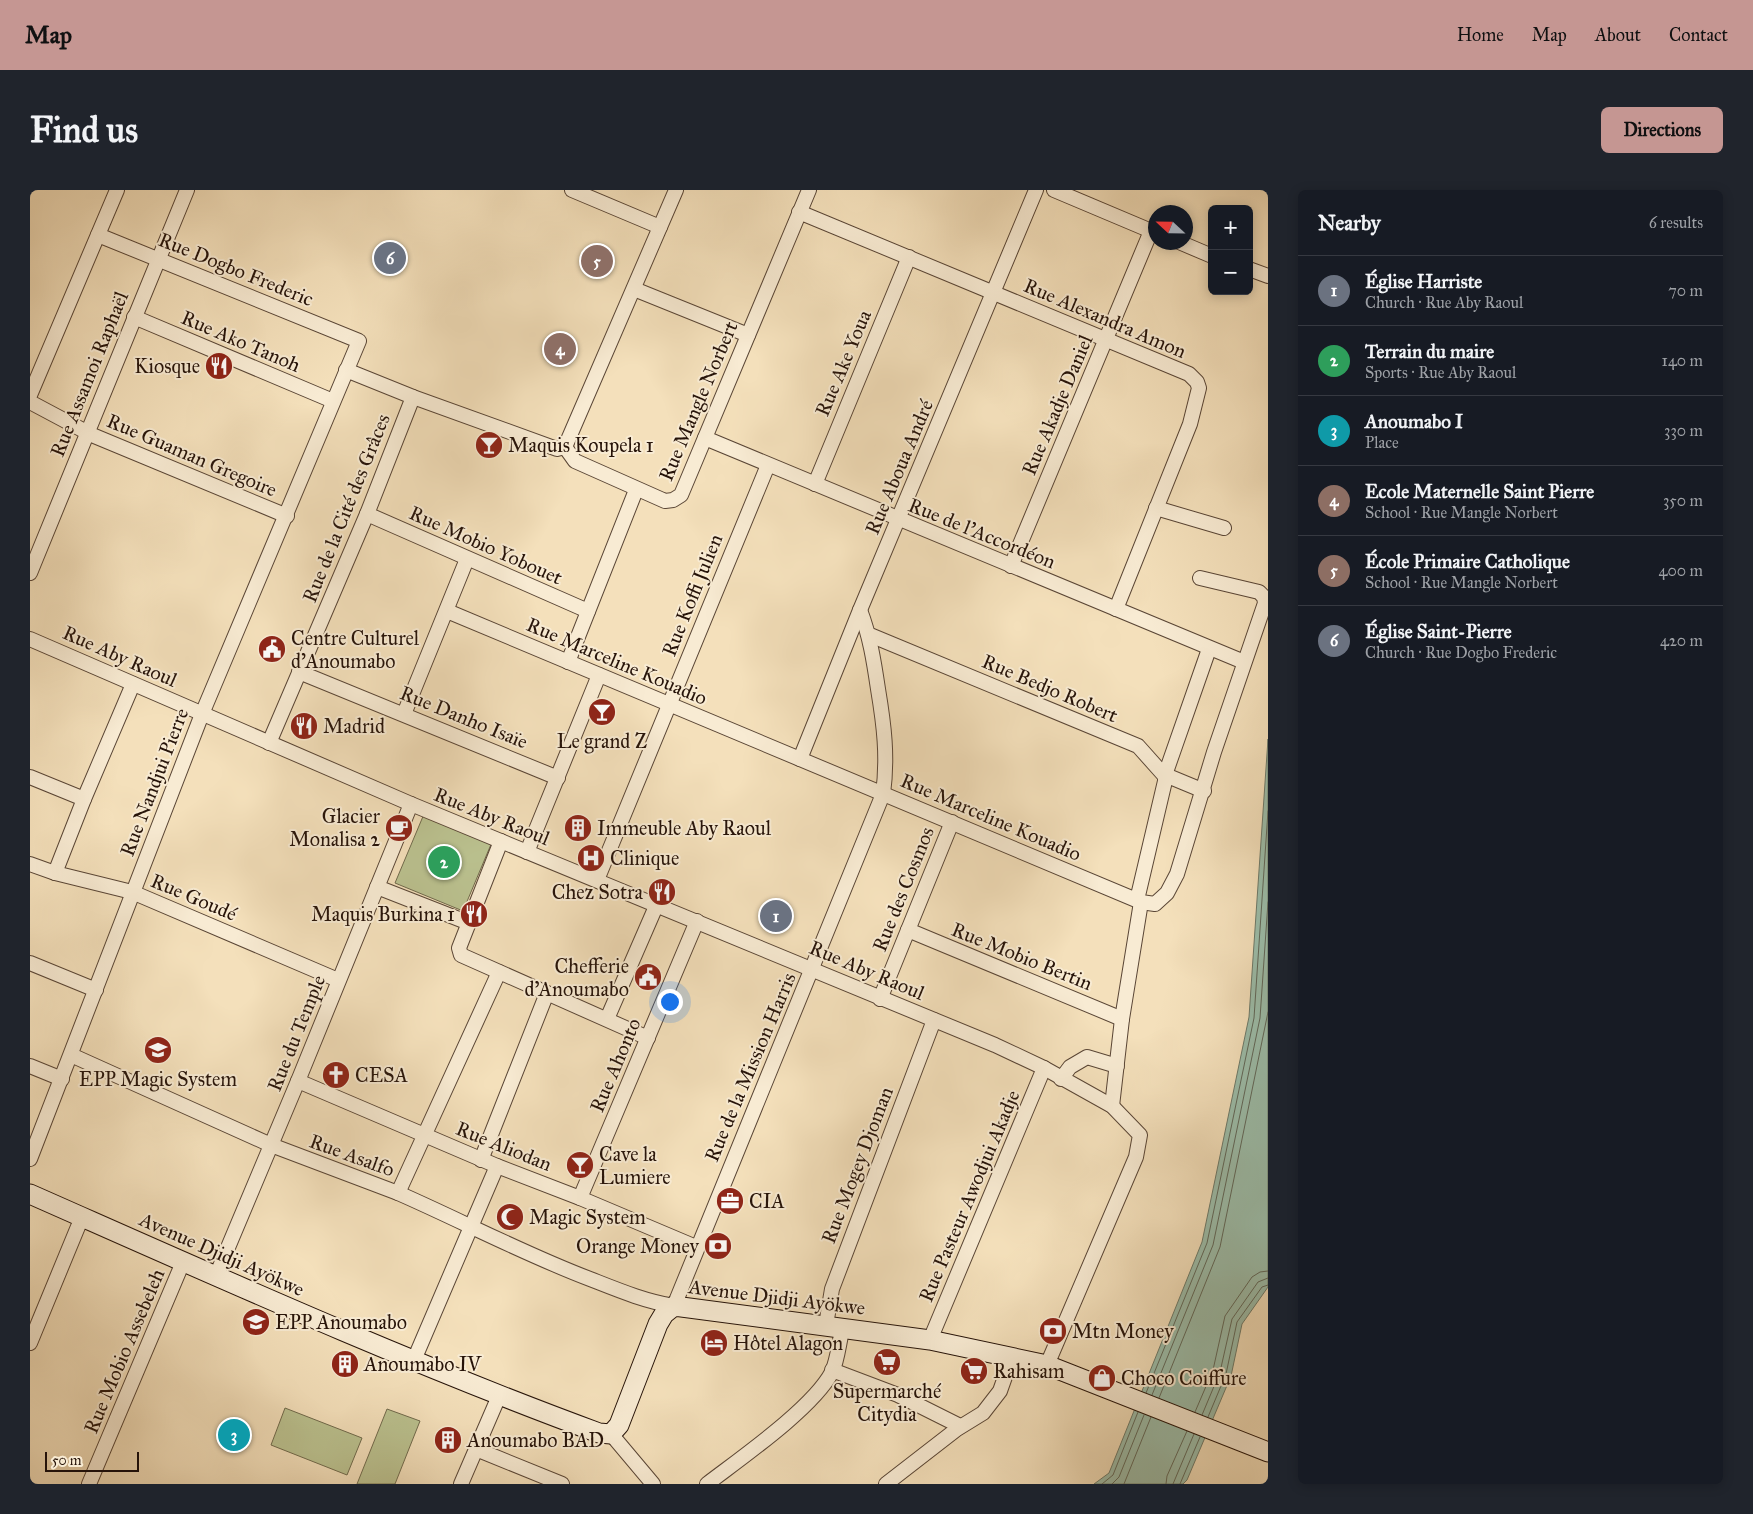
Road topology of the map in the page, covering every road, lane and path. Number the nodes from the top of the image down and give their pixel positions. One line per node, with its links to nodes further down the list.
1 (117, 190): 11 (street)
2 (187, 190): 16 (street, Rue Assamoi Raphaël)
3 (572, 190): 9 (street)
4 (676, 190): 9 (street)
5 (809, 190): 8 (street, Rue Mangle Norbert)
6 (1036, 190): 20 (street, Rue Aboua André)
7 (1054, 190): 10 (street)
8 (799, 212): 15 (street, Rue Alexandra Amon); 22 (street, Rue Mangle Norbert)
9 (660, 227): 19 (street)
10 (1148, 230)
11 (98, 235): 16 (street, Rue Dogbo Frederic); 26 (street)
12 (1148, 244): 23 (street, Rue Akadje Daniel)
13 (1193, 248): 14 (street)
14 (1208, 254)
15 (909, 258): 20 (street, Rue Alexandra Amon); 34 (street, Rue Ake Youa)
16 (158, 260): 21 (street, Rue Assamoi Raphaël); 24 (street, Rue Dogbo Frederic)
17 (1253, 270): 18 (street)
18 (1268, 276)
19 (634, 289): 22 (street); 32 (street)
20 (994, 293): 23 (street, Rue Alexandra Amon); 39 (street, Rue Aboua André)
21 (134, 317): 28 (street, Rue Ako Tanoh); 30 (street, Rue Assamoi Raphaël)
22 (748, 335): 31 (street, Rue Mangle Norbert)
23 (1107, 340): 36 (street, Rue Alexandra Amon); 42 (street, Rue Akadje Daniel)
24 (359, 341): 25 (street, Rue Nandjui Pierre)
25 (346, 370): 27 (street); 28 (street, Rue Nandjui Pierre)
26 (30, 396)
27 (413, 397): 32 (street); 37 (street, Rue de la Cité des Grâces)
28 (333, 401): 38 (street, Rue Nandjui Pierre)
29 (30, 402): 30 (street, Rue Guaman Gregoire)
30 (86, 432): 38 (street, Rue Guaman Gregoire); 43 (street, Rue Assamoi Raphaël)
31 (705, 438): 33 (street, Rue de l'Accordéon); 35 (street, Rue Mangle Norbert)
32 (565, 447): 35 (street, Rue Mangle Norbert)
33 (768, 465): 34 (street, Rue de l'Accordéon); 57 (street, Rue Koffi Julien)
34 (814, 484): 39 (street, Rue de l'Accordéon)
35 (636, 490): 48 (street)
36 (1156, 508): 40 (street); 46 (street, Rue Alexandra Amon)
37 (367, 514): 41 (street, Rue Mobio Yobouet); 54 (street, Rue de la Cité des Grâces)
38 (287, 516): 58 (street, Rue Nandjui Pierre)
39 (898, 520): 42 (street, Rue de l'Accordéon); 45 (street, Rue Aboua André)
40 (1224, 528)
41 (467, 559): 47 (street); 48 (street, Rue Mobio Yobouet)
42 (1011, 566): 46 (street, Rue de l'Accordéon)
43 (30, 573)
44 (1200, 578): 53 (street)
45 (860, 610): 49 (street, Rue de la Mission Harris); 61 (street, Rue Aboua André)
46 (1116, 610): 51 (street, Rue de l'Accordéon)
47 (447, 611): 52 (street, Rue Marceline Kouadio); 59 (street)
48 (588, 611): 52 (street)
49 (870, 635): 62 (street, Rue Bedjo Robert); 66 (street, Rue de la Mission Harris)
50 (30, 639): 56 (street, Rue Aby Raoul)
51 (1209, 649): 53 (street, Rue de l'Accordéon); 62 (street)
52 (568, 662): 55 (street, Rue Marceline Kouadio)
53 (1244, 662): 65 (street)
54 (299, 672): 59 (street, Rue Danho Isaïe); 60 (street, Rue de la Cité des Grâces)
55 (599, 675): 57 (street, Rue Marceline Kouadio); 64 (street)
56 (134, 684): 58 (street, Rue Aby Raoul); 67 (street)
57 (670, 704): 61 (street, Rue Marceline Kouadio); 74 (street, Rue Koffi Julien)
58 (202, 714): 60 (street, Rue Aby Raoul); 76 (street, Rue Nandjui Pierre)
59 (404, 714): 64 (street, Rue Danho Isaïe)
60 (269, 744): 68 (street, Rue Aby Raoul)
61 (800, 760): 66 (street, Rue Marceline Kouadio)
62 (1164, 775): 65 (street, Rue Bedjo Robert); 77 (street)
63 (30, 777): 67 (street)
64 (558, 778): 71 (street)
65 (1204, 791): 77 (street)
66 (883, 794): 69 (street, Rue Marceline Kouadio); 83 (street, Rue de la Mission Harris)
67 (84, 799): 73 (street)
68 (411, 804): 70 (street, Rue Aby Raoul); 75 (street, Rue du Temple)
69 (952, 822): 77 (street, Rue Marceline Kouadio); 81 (street, Rue des Cosmos)
70 (501, 841): 71 (street, Rue Aby Raoul); 80 (street)
71 (527, 852): 74 (street, Rue Aby Raoul)
72 (30, 864): 73 (street, Rue Goudé)
73 (55, 873): 76 (street, Rue Goudé)
74 (597, 880): 78 (street, Rue Aby Raoul)
75 (376, 887): 80 (street); 85 (street, Rue du Temple)
76 (132, 892): 85 (street, Rue Goudé); 86 (street, Rue Nandjui Pierre)
77 (1139, 901): 90 (street)
78 (657, 904): 79 (street, Rue Aby Raoul); 89 (street)
79 (697, 920): 83 (street, Rue Aby Raoul); 92 (street, Rue Ahonto)
80 (469, 923): 84 (street)
81 (908, 930): 88 (street, Rue des Cosmos); 90 (street, Rue Mobio Bertin)
82 (30, 963): 86 (street)
83 (812, 969): 88 (street, Rue Aby Raoul); 111 (street, Rue de la Mission Harris)
84 (499, 972): 87 (street); 101 (street, Rue Asalfo)
85 (338, 980): 99 (street, Rue du Temple)
86 (96, 990): 93 (street, Rue Nandjui Pierre)
87 (547, 993): 89 (street); 104 (street)
88 (880, 999): 91 (street, Rue Aby Raoul)
89 (606, 1019): 92 (street)
90 (1122, 1019): 95 (street)
91 (934, 1020): 96 (street, Rue Aby Raoul); 115 (street, Rue Mogey Djoman)
92 (648, 1038): 108 (street, Rue Ahonto)
93 (71, 1056): 97 (street, Rue Nandjui Pierre); 102 (street, Rue Asalfo)
94 (30, 1066): 97 (street)
95 (1117, 1066): 98 (street); 100 (street)
96 (1044, 1068): 98 (street, Rue Aby Raoul); 116 (street, Rue Pasteur Awodjui Akadje)
97 (62, 1079): 103 (street, Rue Nandjui Pierre)
98 (1061, 1079): 100 (street, Rue Aby Raoul)
99 (298, 1081): 101 (street, Rue Aliodan); 102 (street, Rue du Temple)
100 (1112, 1106): 120 (street, Rue Aby Raoul)
101 (424, 1135): 104 (street, Rue Aliodan); 106 (street, Rue Asalfo)
102 (271, 1145): 106 (street, Rue Asalfo); 113 (street, Rue du Temple)
103 (30, 1159)
104 (481, 1160): 105 (street, Rue Aliodan)
105 (497, 1166): 108 (street, Rue Aliodan); 110 (street)
106 (398, 1193): 110 (street)
107 (30, 1194): 109 (street, Avenue Djidji Ayökwe)
108 (580, 1198): 111 (street, Rue Aliodan)
109 (82, 1217): 112 (street, Avenue Djidji Ayökwe); 117 (street)
110 (471, 1225): 114 (street); 119 (street)
111 (696, 1247): 114 (street, Rue de la Mission Harris)
112 (183, 1262): 113 (street, Avenue Djidji Ayökwe); 127 (street, Rue Mobio Assebeleh)
113 (216, 1276): 119 (street, Avenue Djidji Ayökwe)
114 (674, 1306): 115 (street, Avenue Djidji Ayökwe); 124 (street, Avenue Djidji Ayökwe)
115 (834, 1326): 116 (street, Avenue Djidji Ayökwe); 121 (street, Rue Mogey Djoman)
116 (930, 1340): 118 (street, Avenue Djidji Ayökwe)
117 (30, 1343)
118 (1012, 1357): 120 (street, Avenue Djidji Ayökwe); 123 (street)
119 (414, 1360): 122 (street, Avenue Djidji Ayökwe)
120 (1047, 1366): 126 (street, Avenue Djidji Ayökwe)
121 (832, 1370): 123 (street); 131 (street)
122 (499, 1396): 124 (street, Avenue Djidji Ayökwe); 125 (street)
123 (960, 1426): 132 (street)
124 (610, 1434): 130 (street)
125 (476, 1449): 128 (street); 129 (street)
126 (1268, 1452)
127 (89, 1484)
128 (461, 1484)
129 (562, 1484)
130 (653, 1484)
131 (707, 1484)
132 (886, 1484)

